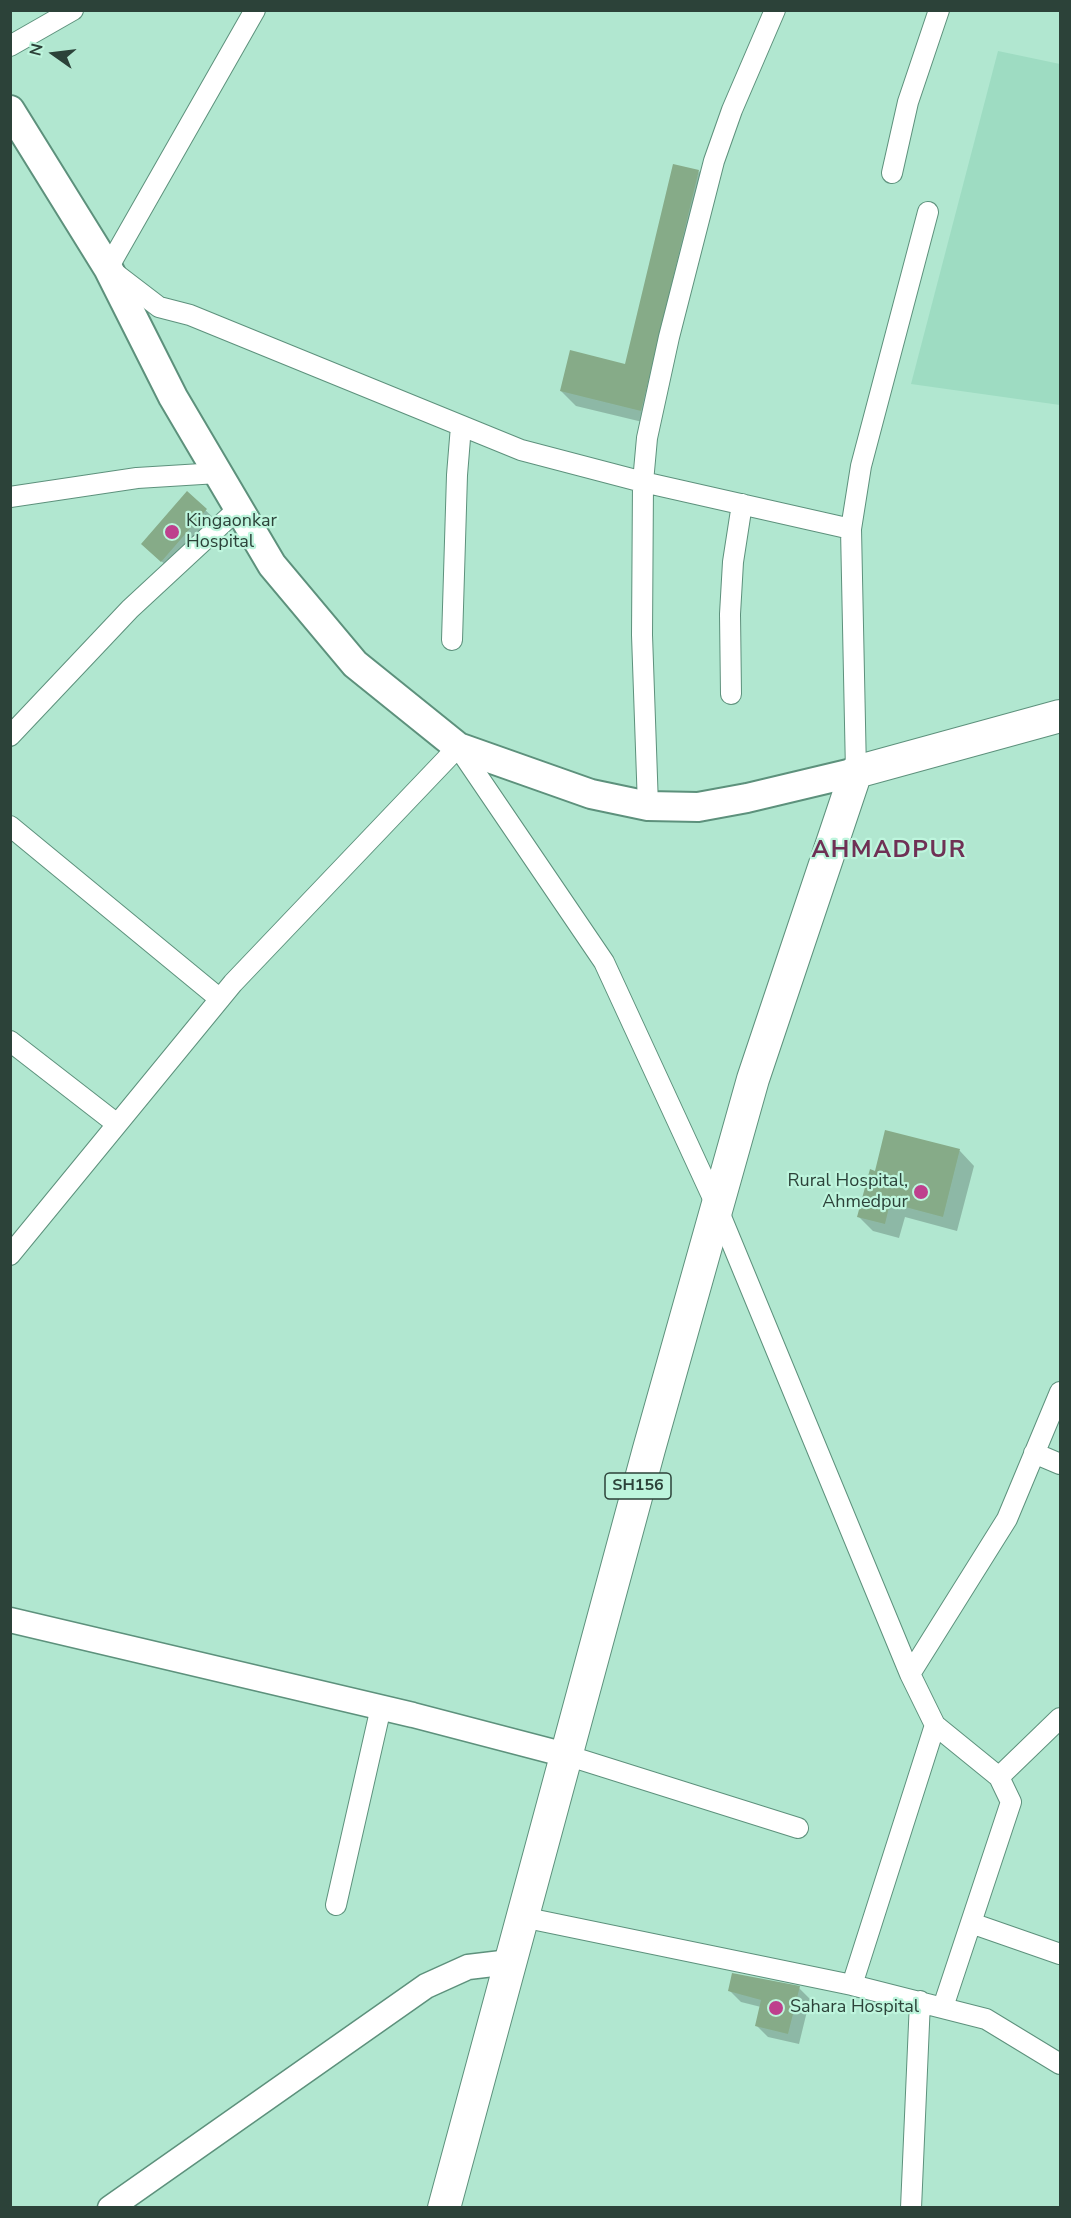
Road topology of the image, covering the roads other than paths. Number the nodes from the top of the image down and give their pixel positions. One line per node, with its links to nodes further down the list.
1 (73, 10): 5 (street)
2 (255, 10): 9 (street)
3 (775, 10): 12 (street)
4 (939, 10): 7 (street)
5 (10, 46)
6 (10, 110): 9 (main road)
7 (892, 173)
8 (928, 212): 16 (street)
9 (108, 268): 10 (street); 11 (main road)
10 (461, 426): 12 (street); 17 (street)
11 (218, 473): 13 (street); 15 (main road)
12 (643, 482): 14 (street); 23 (street)
13 (10, 497)
14 (742, 504): 16 (street); 18 (street)
15 (239, 508): 20 (street); 21 (main road)
16 (851, 529): 22 (street)
17 (452, 640)
18 (731, 694)
19 (1060, 716): 22 (main road)
20 (10, 735)
21 (458, 747): 23 (main road); 25 (street); 28 (street)
22 (856, 772): 23 (main road); 28 (main road, SH156)
23 (648, 806)
24 (10, 826): 25 (street)
25 (220, 999): 27 (street)
26 (10, 1041): 27 (street)
27 (117, 1124): 29 (street)
28 (717, 1207): 34 (street); 38 (main road, SH156)
29 (10, 1255)
30 (1060, 1392): 31 (street)
31 (1034, 1453): 32 (street); 34 (street)
32 (1060, 1464)
33 (10, 1620): 35 (street)
34 (910, 1674): 37 (street)
35 (381, 1707): 38 (street); 41 (street)
36 (1060, 1718): 39 (street)
37 (935, 1725): 39 (street); 46 (street)
38 (566, 1755): 40 (street); 42 (main road, SH156)
39 (999, 1777): 43 (street)
40 (798, 1828)
41 (336, 1905)
42 (522, 1917): 45 (main road, SH156); 46 (street)
43 (971, 1923): 44 (street); 48 (street)
44 (1060, 1954)
45 (510, 1962): 50 (street); 51 (main road, SH156)
46 (852, 1985): 47 (street)
47 (920, 2001): 48 (street); 52 (street)
48 (943, 2007): 49 (street)
49 (1060, 2064)
50 (110, 2208)
51 (444, 2208)
52 (911, 2208)

